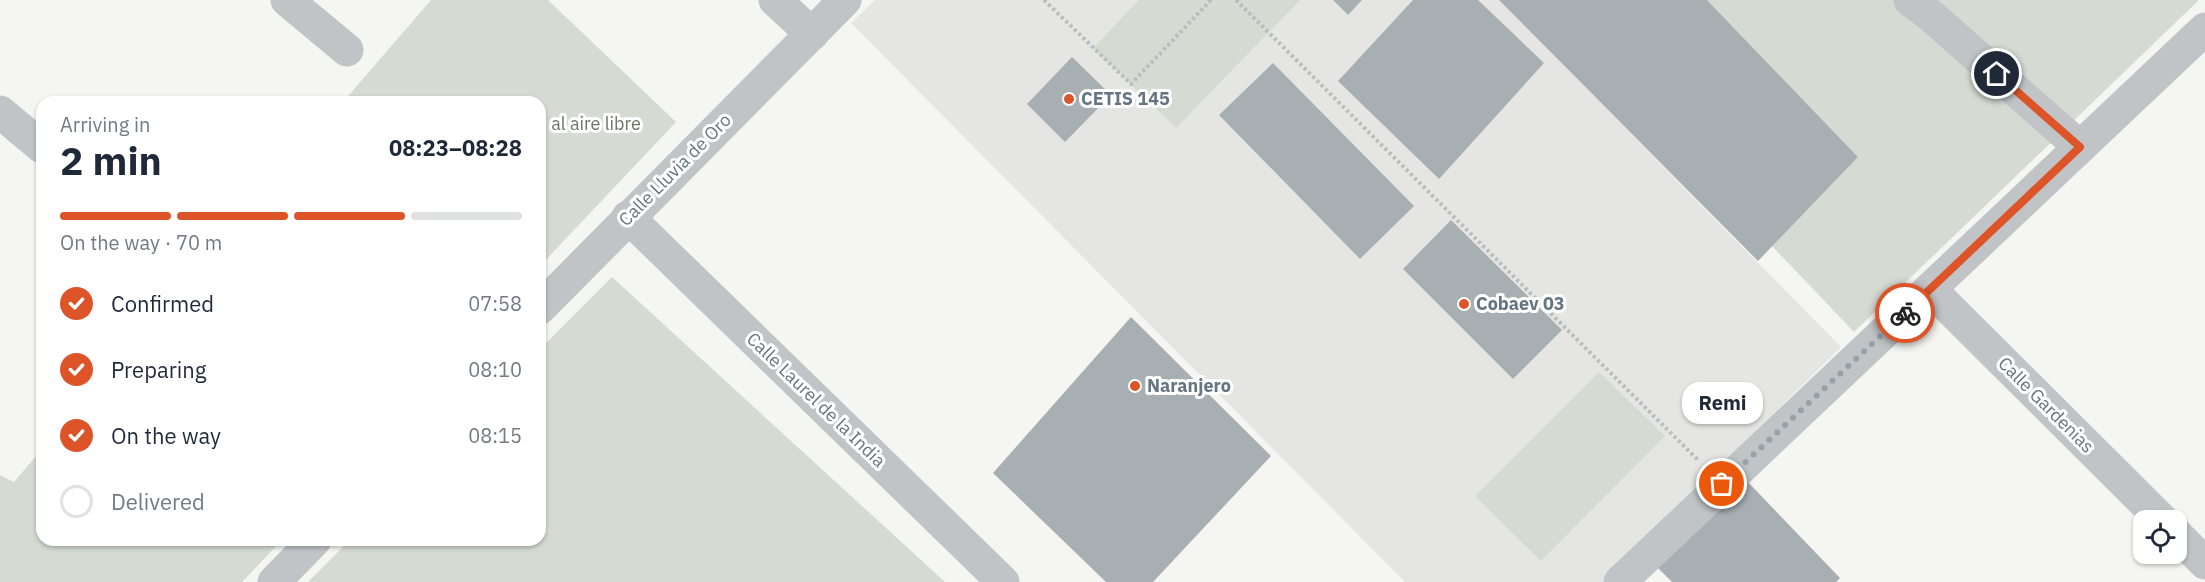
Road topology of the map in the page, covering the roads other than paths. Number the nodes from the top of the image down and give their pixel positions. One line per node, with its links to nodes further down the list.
1 (287, 0): 7 (street)
2 (775, 0): 6 (street)
3 (845, 0): 6 (street, Calle Lluvia de Oro)
4 (1910, 0): 10 (street)
5 (2205, 29): 10 (street)
6 (812, 34): 11 (street, Calle Lluvia de Oro)
7 (347, 50)
8 (0, 112): 9 (street)
9 (36, 142)
10 (2080, 147): 12 (street)
11 (628, 217): 13 (street, Calle Lluvia de Oro); 19 (street, Calle Laurel de la India)
12 (1930, 289): 14 (street, Calle Gardenias); 20 (street)
13 (546, 302)
14 (2153, 510)
15 (2187, 545): 17 (street)
16 (309, 546): 18 (street)
17 (2205, 563)
18 (274, 582)
19 (1003, 582)
20 (1620, 582)

